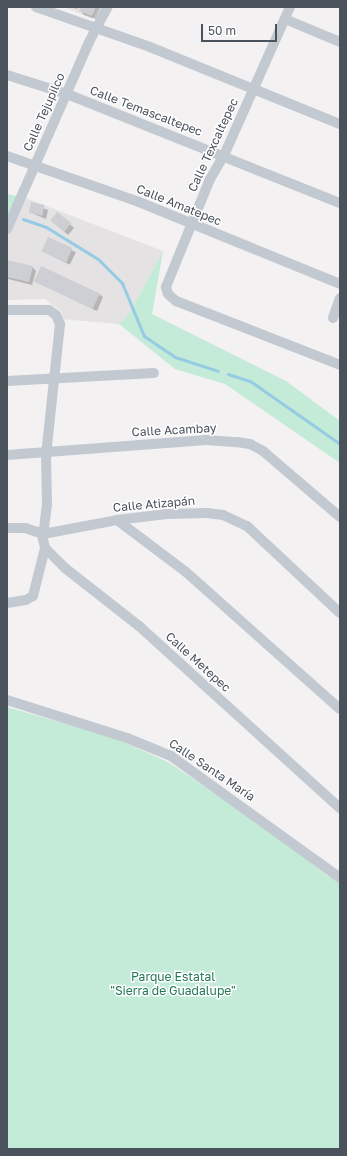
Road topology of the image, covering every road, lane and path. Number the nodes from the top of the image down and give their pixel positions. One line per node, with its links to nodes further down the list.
1 (36, 7): 5 (street)
2 (108, 7): 5 (street, Calle Tejupilco)
3 (290, 7): 4 (street, Calle Texcaltepec)
4 (285, 19): 6 (street); 8 (street, Calle Texcaltepec)
5 (98, 27): 8 (street); 9 (street, Calle Tejupilco)
6 (340, 42)
7 (7, 75): 9 (street, Calle Temascaltepec)
8 (254, 87): 10 (street); 11 (street, Calle Texcaltepec)
9 (67, 94): 11 (street, Calle Temascaltepec); 13 (street, Calle Tejupilco)
10 (340, 124)
11 (224, 155): 14 (street, Calle Temascaltepec); 15 (street, Calle Texcaltepec)
12 (7, 156): 13 (street, Calle Amatepec)
13 (34, 166): 15 (street, Calle Amatepec); 16 (street, Calle Tejupilco)
14 (340, 203)
15 (191, 224): 17 (street, Calle Amatepec); 21 (street, Calle Texcaltepec)
16 (7, 228)
17 (340, 284)
18 (340, 298): 20 (street)
19 (7, 310): 23 (street)
20 (333, 318)
21 (340, 365)
22 (154, 373): 23 (street)
23 (56, 379): 24 (street); 25 (street)
24 (7, 381)
25 (46, 454): 26 (street, Calle Acambay); 27 (street, Calle Acambay); 30 (street)
26 (7, 455)
27 (340, 517)
28 (117, 520): 30 (street, Calle Atizapán); 33 (street, Calle Atizapán); 35 (street)
29 (7, 528): 30 (street, Calle Atizapán)
30 (43, 534): 31 (street)
31 (45, 548): 32 (street); 36 (street, Calle Metepec)
32 (7, 603)
33 (340, 613)
34 (7, 700): 37 (street, Calle Santa María)
35 (340, 709)
36 (340, 808)
37 (340, 878)

